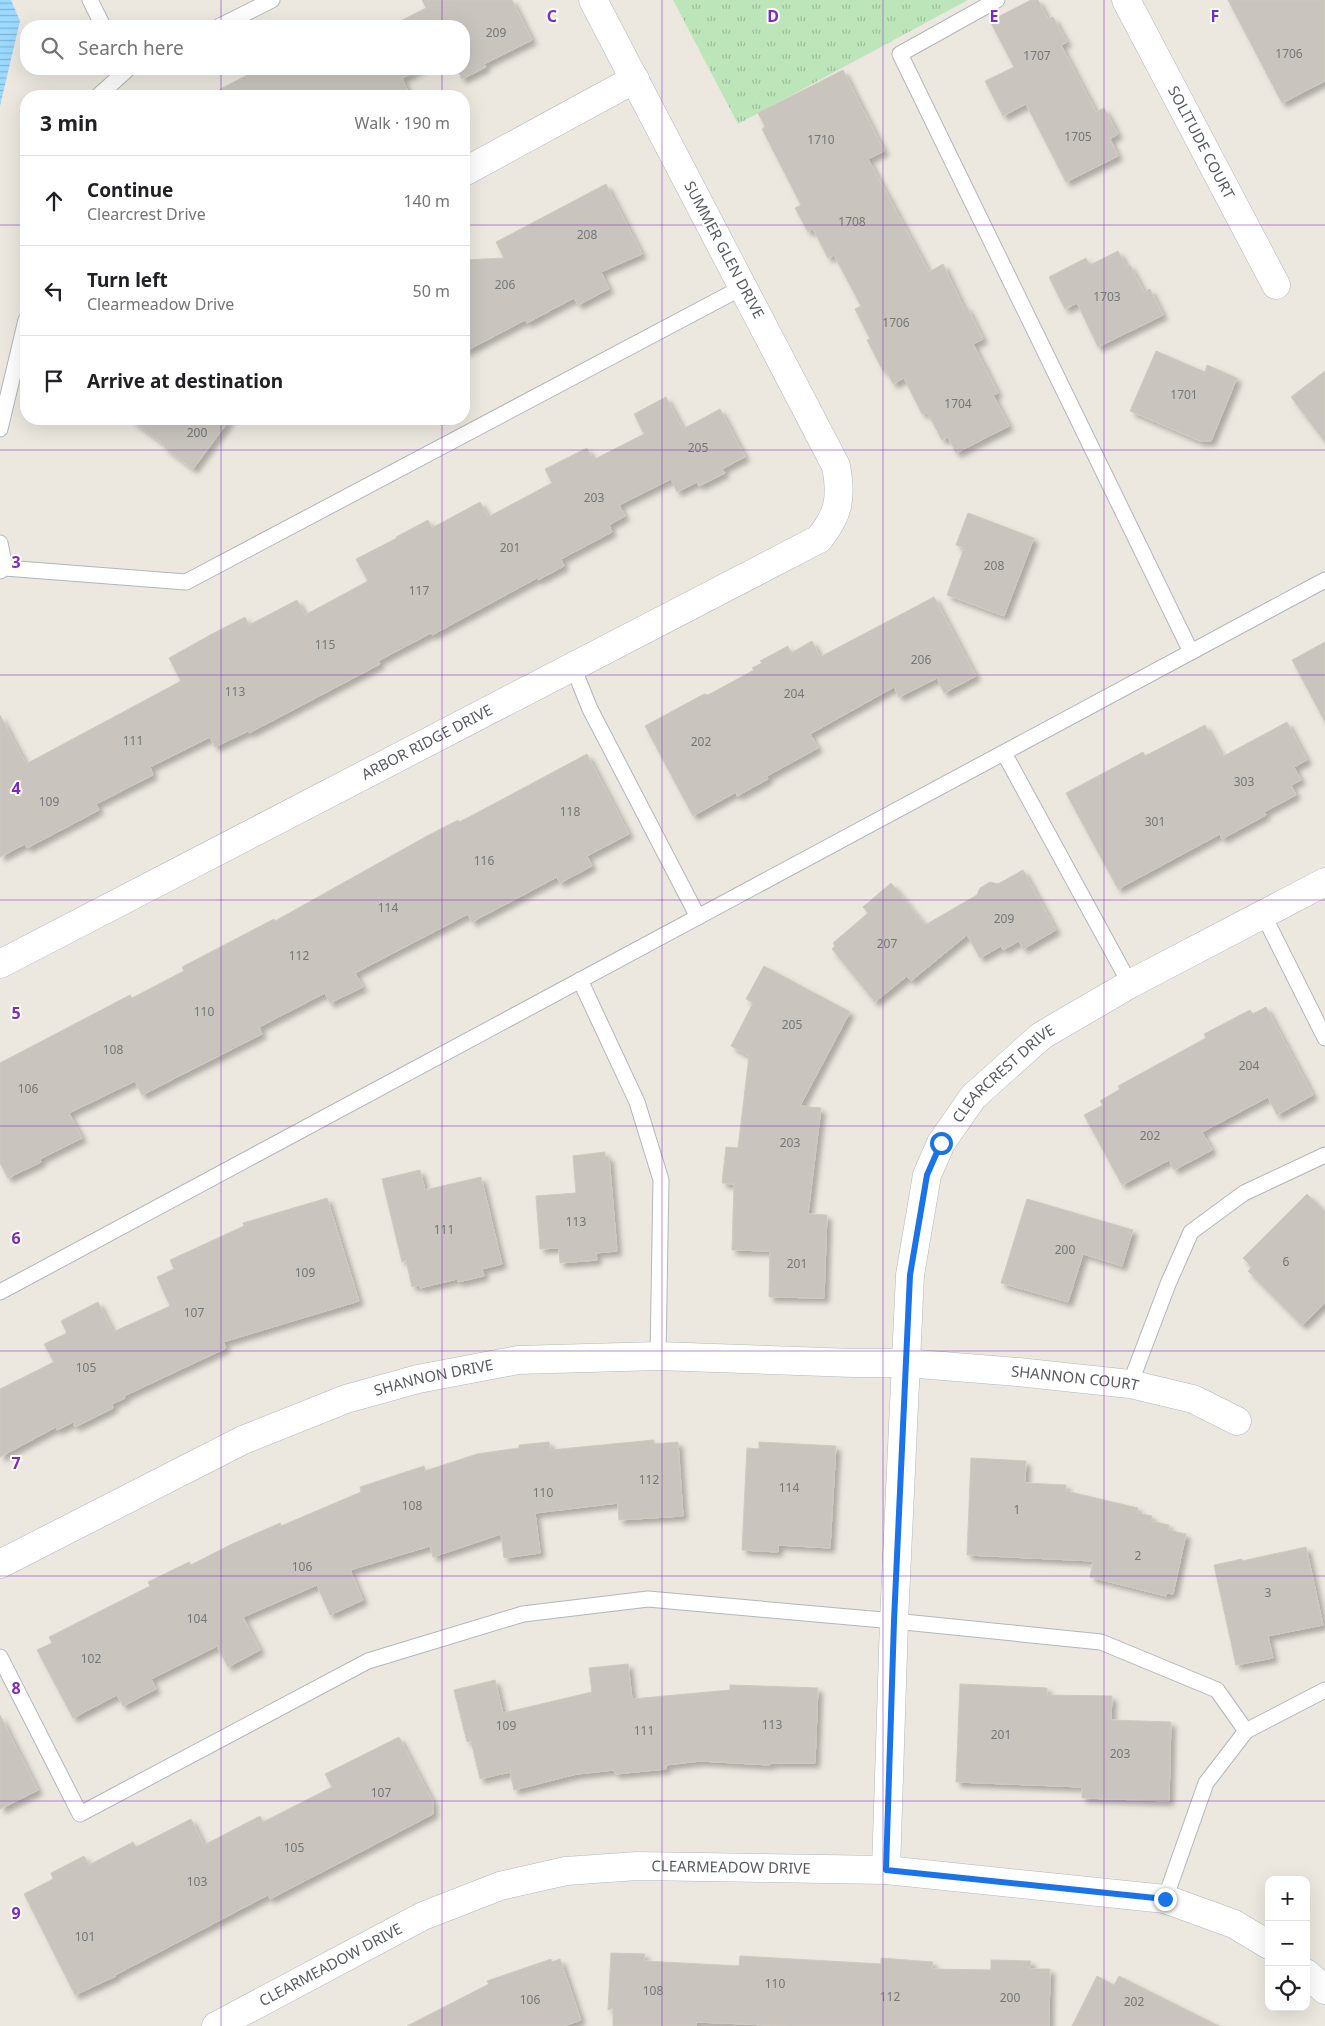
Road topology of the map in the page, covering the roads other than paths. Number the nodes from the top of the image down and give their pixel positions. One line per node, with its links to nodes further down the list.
1 (90, 0): 6 (lane)
2 (272, 0): 7 (lane)
3 (593, 0): 9 (street, SUMMER GLEN DRIVE)
4 (996, 0): 20 (lane)
5 (1126, 0): 12 (street, SOLITUDE COURT)
6 (100, 20)
7 (232, 20)
8 (120, 75): 10 (lane)
9 (635, 79): 11 (street); 13 (street, SUMMER GLEN DRIVE)
10 (104, 90)
11 (470, 169)
12 (1276, 286)
13 (743, 287): 16 (street, SUMMER GLEN DRIVE); 18 (lane)
14 (20, 345): 15 (lane)
15 (0, 429)
16 (838, 505): 21 (street, ARBOR RIDGE DRIVE)
17 (0, 543): 18 (lane)
18 (2, 569)
19 (1325, 580): 20 (lane)
20 (1191, 652): 22 (lane)
21 (573, 667): 25 (lane); 26 (street, ARBOR RIDGE DRIVE)
22 (1004, 752): 25 (lane); 28 (lane)
23 (1325, 882): 24 (street, CLEARCREST DRIVE)
24 (1263, 914): 28 (street, CLEARCREST DRIVE); 29 (lane)
25 (698, 917): 27 (lane)
26 (0, 964)
27 (580, 980): 31 (lane); 32 (lane)
28 (1130, 984): 33 (street, CLEARCREST DRIVE)
29 (1325, 1038)
30 (1325, 1155): 34 (lane)
31 (0, 1292)
32 (658, 1356): 33 (street, SHANNON DRIVE); 36 (street, SHANNON DRIVE)
33 (906, 1363): 34 (street, SHANNON COURT); 37 (street, CLEARCREST DRIVE)
34 (1130, 1384): 35 (street, SHANNON COURT)
35 (1237, 1421)
36 (0, 1564)
37 (894, 1621): 38 (lane); 40 (lane); 41 (street, CLEARCREST DRIVE)
38 (0, 1658)
39 (1325, 1690): 40 (lane)
40 (1246, 1731): 42 (lane)
41 (886, 1870): 42 (street, CLEARMEADOW DRIVE); 46 (street, CLEARMEADOW DRIVE)
42 (1165, 1899): 43 (street, CLEARMEADOW DRIVE)
43 (1265, 1943)
44 (1310, 1977): 45 (street)
45 (1325, 1990)
46 (216, 2026)

